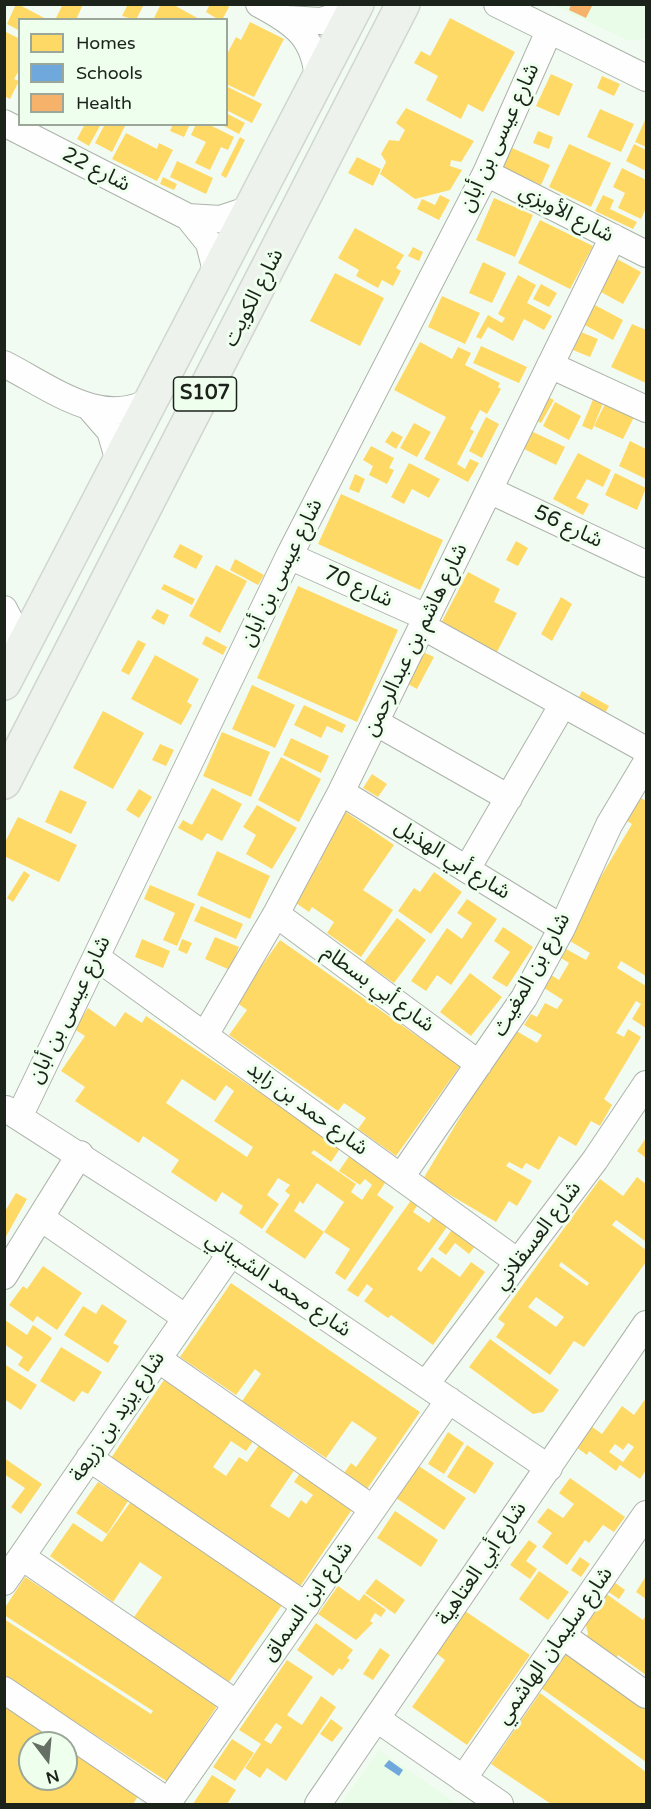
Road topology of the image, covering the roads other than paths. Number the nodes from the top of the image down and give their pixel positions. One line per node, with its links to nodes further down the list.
1 (259, 4): 5 (street)
2 (497, 4): 6 (street)
3 (355, 7): 5 (street); 8 (main road, شارع الكويت / S107)
4 (405, 8): 11 (main road, شارع الكويت / S107)
5 (287, 19): 8 (street)
6 (549, 31): 7 (street); 10 (street, شارع عيسى بن أبان)
7 (646, 78)
8 (318, 80): 11 (main road); 12 (main road, شارع الكويت / S107)
9 (4, 123): 13 (street, شارع 22)
10 (486, 173): 14 (street, شارع الأوبزي); 25 (street, شارع عيسى بن أبان)
11 (303, 202): 34 (main road, شارع الكويت / S107)
12 (250, 209): 13 (street, شارع 22); 16 (main road, شارع الكويت / S107)
13 (189, 217): 16 (street, شارع 22)
14 (613, 237): 15 (street, شارع الأوبزي); 18 (street, شارع هاشم بن عبدالرحمن)
15 (646, 254)
16 (217, 275): 19 (main road, شارع الكويت / S107)
17 (4, 364): 20 (street)
18 (550, 365): 21 (street); 23 (street, شارع هاشم بن عبدالرحمن)
19 (152, 400): 20 (street); 22 (main road, شارع الكويت / S107)
20 (90, 408): 22 (street)
21 (646, 409)
22 (119, 461): 24 (main road, شارع الكويت / S107)
23 (489, 490): 26 (street, شارع 56); 30 (street, شارع هاشم بن عبدالرحمن)
24 (91, 515): 27 (main road, شارع الكويت / S107); 34 (main road)
25 (289, 556): 30 (street, شارع 70); 44 (street, شارع عيسى بن أبان)
26 (646, 564)
27 (50, 596): 28 (street); 31 (main road, شارع الكويت / S107)
28 (4, 601)
29 (4, 609): 31 (street)
30 (424, 621): 33 (street, شارع 70); 35 (street, شارع هاشم بن عبدالرحمن)
31 (19, 652): 32 (main road, شارع الكويت / S107)
32 (4, 683)
33 (563, 704): 36 (street, شارع 70); 40 (street)
34 (43, 709): 38 (main road, شارع الكويت / S107)
35 (375, 722): 39 (street, شارع هاشم بن عبدالرحمن); 40 (street)
36 (646, 750)
37 (646, 763): 43 (street, شارع بن المغيث)
38 (4, 782)
39 (341, 792): 41 (street, شارع أبي الهذيل); 42 (street, شارع هاشم بن عبدالرحمن)
40 (509, 798): 41 (street)
41 (467, 870): 43 (street, شارع أبي الهذيل)
42 (276, 914): 45 (street, شارع هاشم بن عبدالرحمن); 46 (street, شارع أبي بسطام)
43 (562, 928): 46 (street, شارع بن المغيث)
44 (96, 957): 45 (street, شارع حمد بن زايد); 48 (street, شارع عيسى بن أبان)
45 (205, 1035): 50 (street, شارع حمد بن زايد)
46 (479, 1064): 50 (street, شارع بن المغيث)
47 (646, 1084): 53 (street, شارع العسقلاني)
48 (12, 1112): 49 (street, شارع محمد الشيباني)
49 (80, 1154): 51 (street); 52 (street, شارع محمد الشيباني)
50 (401, 1177): 53 (street, شارع حمد بن زايد)
51 (41, 1218): 54 (street); 55 (street)
52 (231, 1253): 55 (street, شارع يزيد بن زريعة); 58 (street, شارع محمد الشيباني)
53 (518, 1262): 58 (street, شارع العسقلاني)
54 (4, 1276)
55 (186, 1318): 57 (street, شارع يزيد بن زريعة)
56 (646, 1324): 61 (street, شارع أبي العتاهية)
57 (158, 1359): 60 (street, شارع يزيد بن زريعة); 62 (street)
58 (426, 1384): 59 (street, شارع محمد الشيباني)
59 (449, 1400): 61 (street, شارع محمد الشيباني); 62 (street, شارع ابن السماق)
60 (89, 1458): 65 (street, شارع يزيد بن زريعة); 67 (street)
61 (549, 1468): 72 (street, شارع أبي العتاهية)
62 (373, 1509): 67 (street, شارع ابن السماق)
63 (646, 1514): 64 (street, شارع سليمان الهاشمي)
64 (639, 1542): 68 (street, شارع سليمان الهاشمي)
65 (22, 1557): 66 (street, شارع يزيد بن زريعة); 71 (street)
66 (4, 1582)
67 (306, 1606): 71 (street, شارع ابن السماق)
68 (562, 1635): 70 (street); 73 (street, شارع سليمان الهاشمي)
69 (4, 1690): 75 (street)
70 (646, 1695)
71 (237, 1704): 75 (street, شارع ابن السماق)
72 (377, 1719): 73 (street); 74 (street, شارع أبي العتاهية)
73 (463, 1779): 76 (street)
74 (328, 1801)
75 (168, 1803)
76 (500, 1804)

